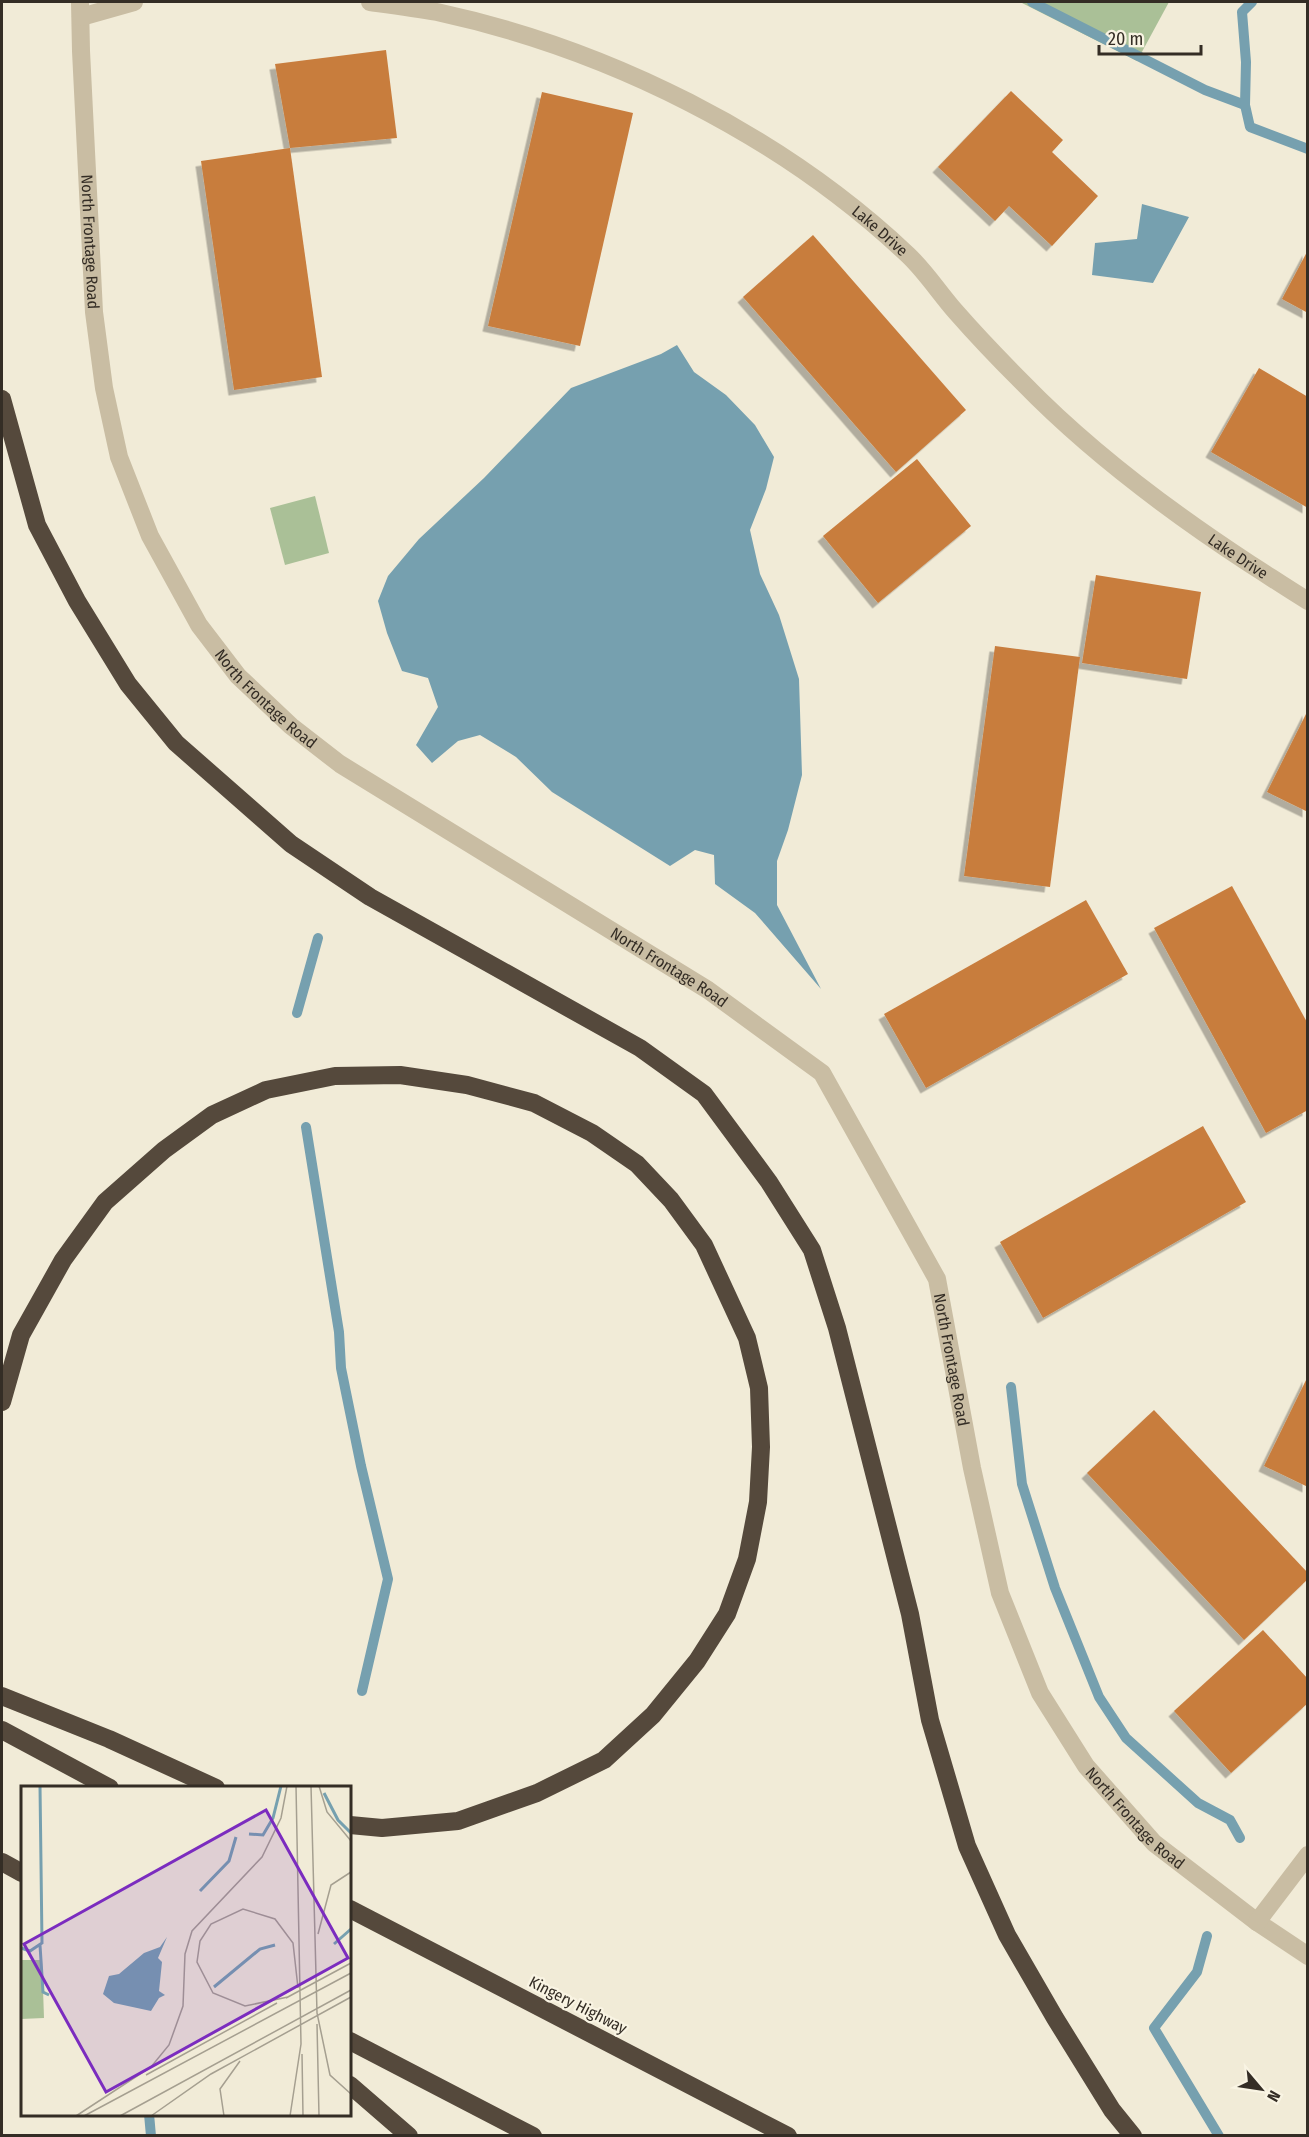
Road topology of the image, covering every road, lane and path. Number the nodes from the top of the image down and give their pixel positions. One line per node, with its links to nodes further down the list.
1 (134, 2): 3 (street)
2 (369, 2): 5 (street, Lake Drive)
3 (81, 9): 16 (street, North Frontage Road)
4 (2, 399): 23 (highway)
5 (1308, 601)
6 (2, 1402): 11 (highway)
7 (2, 1696): 10 (highway)
8 (2, 1730): 9 (highway)
9 (106, 1786)
10 (212, 1786)
11 (351, 1825)
12 (1308, 1855): 16 (street)
13 (2, 1862): 14 (highway)
14 (21, 1872)
15 (351, 1910): 22 (highway, Kingery Highway)
16 (1257, 1922): 17 (street, North Frontage Road)
17 (1308, 1956)
18 (351, 2042): 21 (highway)
19 (351, 2086): 20 (highway)
20 (409, 2136)
21 (533, 2136)
22 (788, 2136)
23 (1133, 2136)

